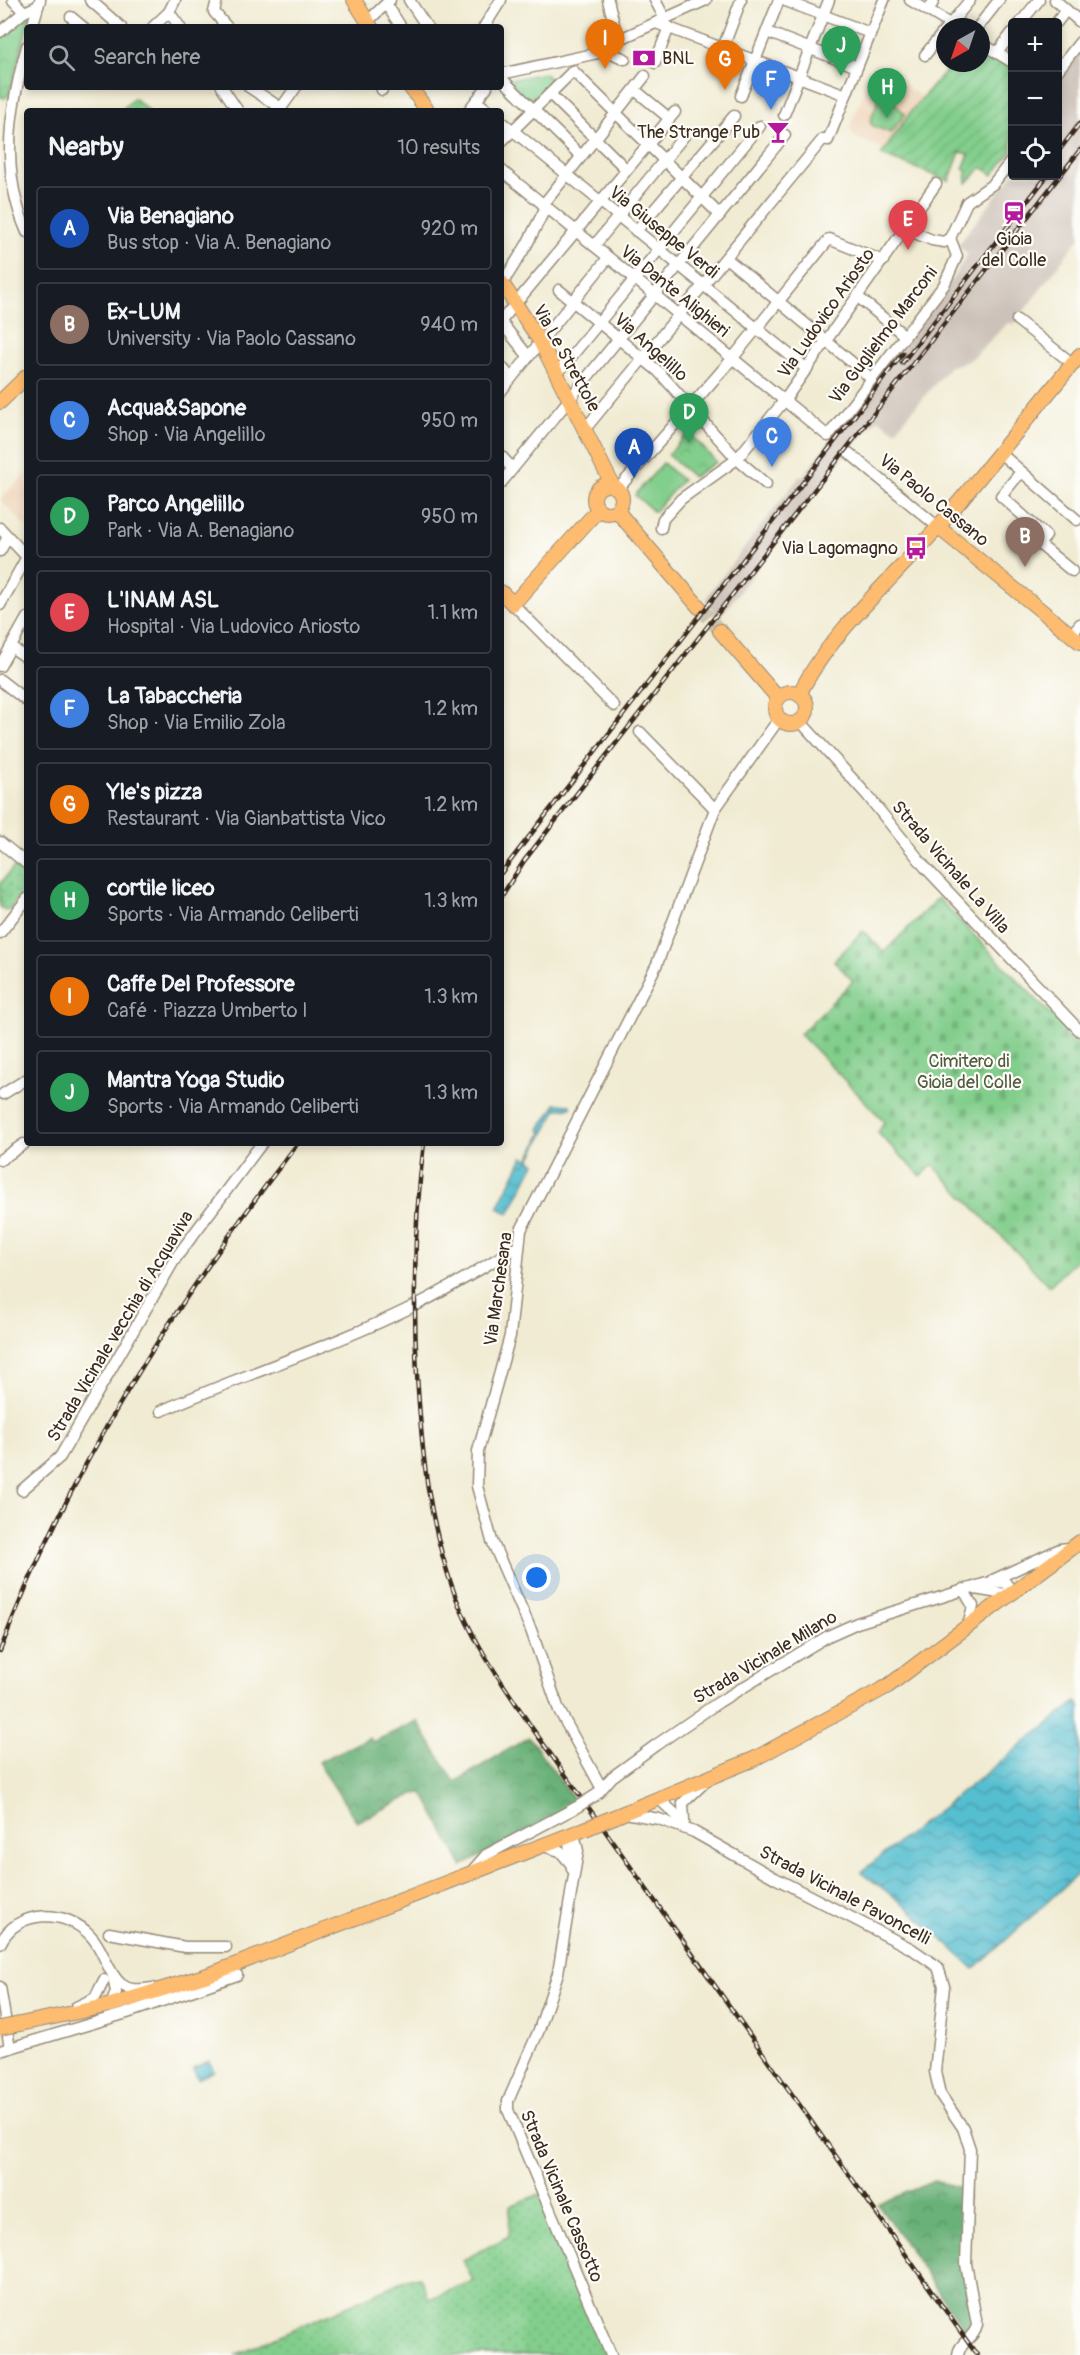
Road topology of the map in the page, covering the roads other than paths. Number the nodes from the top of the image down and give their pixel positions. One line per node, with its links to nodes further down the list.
1 (13, 0): 25 (street)
2 (90, 0): 37 (street)
3 (217, 0): 40 (street)
4 (354, 0): 41 (main road)
5 (409, 0): 43 (street)
6 (501, 0): 44 (street)
7 (608, 0): 49 (street)
8 (655, 0): 34 (street)
9 (704, 0): 34 (street)
10 (741, 0): 52 (street)
11 (781, 0): 26 (street); 46 (street)
12 (829, 0): 26 (street)
13 (884, 0): 47 (street)
14 (910, 0): 24 (street)
15 (934, 0): 24 (street)
16 (969, 0): 29 (street)
17 (999, 0): 30 (street)
18 (1039, 0): 31 (street)
19 (1055, 0): 23 (street)
20 (39, 3): 25 (street); 35 (street)
21 (172, 3): 38 (street); 39 (street)
22 (388, 3): 41 (street); 42 (street)
23 (1066, 10): 32 (street); 33 (street)
24 (929, 11): 28 (street)
25 (24, 12): 45 (street)
26 (823, 15): 47 (street); 53 (street)
27 (71, 18): 36 (street)
28 (938, 18)
29 (956, 18)
30 (985, 18)
31 (1024, 18)
32 (1060, 18)
33 (1080, 22)
34 (663, 23): 49 (street); 52 (street); 63 (street)
35 (33, 24)
36 (79, 24)
37 (118, 24)
38 (155, 24)
39 (179, 24)
40 (224, 24)
41 (370, 24)
42 (399, 24)
43 (425, 24)
44 (486, 24)
45 (0, 32)
46 (767, 32): 53 (street); 61 (street)
47 (870, 33): 65 (street)
48 (1008, 38): 56 (street)
49 (618, 40): 55 (street)
50 (936, 42): 57 (street)
51 (1080, 42): 64 (street)
52 (723, 48): 61 (street)
53 (810, 48): 65 (street); 69 (street)
54 (990, 49): 56 (street)
55 (607, 51): 59 (street); 60 (street)
56 (997, 53): 62 (street)
57 (925, 55)
58 (24, 57): 82 (street)
59 (571, 57): 66 (street); 67 (street)
60 (625, 59)
61 (756, 60): 69 (street); 79 (street)
62 (1008, 60)
63 (655, 63)
64 (1062, 65)
65 (857, 67): 78 (street)
66 (573, 71): 77 (street); 90 (street)
67 (504, 75)
68 (645, 76): 76 (street)
69 (798, 76): 78 (street); 91 (street)
70 (504, 79): 89 (street)
71 (224, 90): 83 (street)
72 (253, 90): 84 (street)
73 (294, 90): 85 (street)
74 (412, 90): 86 (main road)
75 (485, 90): 81 (street)
76 (635, 90): 90 (street); 100 (street)
77 (550, 94): 89 (street); 99 (street)
78 (846, 94): 122 (street)
79 (741, 96)
80 (0, 100): 82 (street)
81 (476, 101): 87 (street); 88 (street)
82 (11, 104): 114 (street)
83 (236, 108)
84 (279, 108)
85 (281, 108)
86 (426, 108)
87 (470, 108)
88 (485, 108)
89 (534, 110): 95 (street); 101 (street)
90 (616, 113): 99 (street); 100 (street)
91 (784, 115)
92 (734, 116): 107 (street)
93 (504, 124): 95 (street, Via Giuseppe Verdi)
94 (760, 126): 109 (street)
95 (513, 131): 98 (street); 106 (street, Via Giuseppe Verdi)
96 (784, 135): 112 (street)
97 (684, 136): 102 (street)
98 (504, 139)
99 (596, 139): 101 (street); 104 (street)
100 (647, 144): 102 (street); 104 (street)
101 (581, 156): 106 (street)
102 (664, 160): 107 (street); 113 (street)
103 (1008, 165): 118 (street)
104 (626, 169): 110 (street)
105 (504, 173): 111 (street, Via Dante Alighieri)
106 (567, 174): 110 (street, Via Giuseppe Verdi); 111 (street)
107 (682, 177): 109 (street); 117 (street)
108 (936, 184): 115 (street, Via Ludovico Ariosto)
109 (702, 197): 112 (street); 120 (street)
110 (600, 201): 113 (street, Via Giuseppe Verdi); 116 (street)
111 (544, 206): 116 (street, Via Dante Alighieri); 125 (street)
112 (720, 214): 124 (street)
113 (619, 216): 117 (street, Via Giuseppe Verdi); 119 (street)
114 (24, 224)
115 (905, 229): 118 (street); 123 (street, Via Ludovico Ariosto)
116 (575, 231): 119 (street, Via Dante Alighieri); 133 (street)
117 (636, 231): 120 (street, Via Giuseppe Verdi)
118 (950, 238): 141 (street, Via Guglielmo Marconi)
119 (594, 246): 121 (street, Via Dante Alighieri)
120 (659, 249): 124 (street, Via Giuseppe Verdi); 126 (street)
121 (608, 258): 126 (street, Via Dante Alighieri); 132 (street)
122 (726, 258): 127 (street); 134 (street)
123 (883, 261): 131 (street, Via Ludovico Ariosto); 134 (street)
124 (679, 265): 127 (street, Via Giuseppe Verdi); 130 (street)
125 (504, 280)
126 (635, 280): 130 (street, Via Dante Alighieri); 138 (street)
127 (703, 285): 135 (street); 140 (street, Via Giuseppe Verdi)
128 (504, 286): 133 (main road, Via Le Strettole)
129 (559, 290): 132 (street, Via Angelillo)
130 (654, 295): 135 (street, Via Dante Alighieri); 142 (street)
131 (858, 297): 141 (street); 144 (street, Via Ludovico Ariosto)
132 (573, 301): 138 (street, Via Angelillo); 143 (street)
133 (516, 302): 136 (street); 143 (main road, Via Le Strettole)
134 (778, 302): 140 (street); 144 (street)
135 (678, 314): 146 (street); 147 (street, Via Dante Alighieri)
136 (504, 318)
137 (1017, 320): 148 (street)
138 (599, 323): 142 (street, Via Angelillo); 151 (street)
139 (504, 326): 145 (street)
140 (757, 329): 147 (street); 149 (street, Via Giuseppe Verdi)
141 (905, 336): 154 (street, Via Guglielmo Marconi)
142 (618, 338): 146 (street, Via Angelillo); 156 (street)
143 (540, 341): 145 (street); 151 (main road, Via Le Strettole)
144 (827, 341): 149 (street, Via Ludovico Ariosto); 154 (street)
145 (528, 356): 152 (street)
146 (643, 358): 159 (street, Via Angelillo); 160 (street)
147 (732, 359): 158 (street, Via Dante Alighieri); 159 (street)
148 (1076, 359): 162 (main road)
149 (807, 369): 158 (street, Via Ludovico Ariosto)
150 (504, 370): 152 (street)
151 (557, 374): 156 (main road, Via Le Strettole)
152 (511, 378): 155 (street)
153 (24, 379): 157 (main road)
154 (872, 379): 161 (street, Via Guglielmo Marconi)
155 (504, 387)
156 (569, 397): 160 (main road, Via Le Strettole); 166 (street)
157 (0, 402)
158 (784, 402): 161 (street, Via Dante Alighieri); 165 (street, Via Ludovico Ariosto)
159 (690, 406): 165 (street, Via Angelillo); 170 (street)
160 (585, 429): 170 (main road, Via Le Strettole)
161 (828, 436)
162 (999, 452): 167 (street); 174 (main road)
163 (849, 453): 174 (street, Via Paolo Cassano)
164 (504, 459): 166 (street)
165 (737, 459): 169 (street, Via Angelillo); 176 (street, Via Ludovico Ariosto)
166 (512, 468): 168 (street)
167 (1022, 471): 173 (street); 181 (street)
168 (504, 479)
169 (766, 484)
170 (615, 488): 171 (main road); 172 (main road)
171 (598, 510): 172 (main road); 183 (main road)
172 (616, 511): 185 (main road)
173 (1077, 520)
174 (938, 527): 188 (main road, Via Paolo Cassano); 193 (main road)
175 (0, 528): 177 (street)
176 (661, 528)
177 (8, 537): 178 (street); 179 (street)
178 (0, 550)
179 (24, 554)
180 (24, 562): 184 (street)
181 (1072, 571)
182 (504, 595): 183 (main road)
183 (513, 604): 196 (street)
184 (0, 605)
185 (699, 607)
186 (24, 623): 189 (street)
187 (720, 631): 194 (main road)
188 (1077, 634)
189 (11, 647): 190 (street); 191 (street)
190 (24, 656)
191 (0, 666)
192 (0, 680): 195 (street)
193 (799, 695): 194 (main road); 198 (main road)
194 (778, 698): 197 (main road)
195 (24, 699)
196 (614, 706)
197 (779, 719): 198 (main road); 200 (street)
198 (800, 721): 205 (street, Strada Vicinale La Villa)
199 (640, 732): 200 (street)
200 (715, 809): 211 (street, Via Marchesana)
201 (0, 842): 202 (street)
202 (24, 862)
203 (24, 903): 204 (street)
204 (0, 933)
205 (1080, 1031)
206 (24, 1081): 207 (street)
207 (3, 1094)
208 (24, 1144): 210 (street)
209 (260, 1146): 213 (street, Strada Vicinale vecchia di Acquaviva)
210 (0, 1160)
211 (517, 1247): 212 (street); 220 (street, Via Marchesana)
212 (161, 1411)
213 (22, 1490)
214 (1077, 1545): 215 (street, Strada Vicinale Milano); 217 (main road)
215 (987, 1583): 216 (street, Strada Vicinale Milano); 217 (street)
216 (963, 1589): 217 (street); 218 (street); 220 (street, Strada Vicinale Milano)
217 (1012, 1594): 218 (main road)
218 (969, 1627): 219 (main road)
219 (710, 1779): 221 (main road); 223 (street)
220 (598, 1791): 227 (street, Strada Vicinale Milano, bridge)
221 (660, 1800): 222 (main road); 223 (street, Strada Vicinale Pavoncelli)
222 (620, 1815): 223 (street); 224 (main road, bridge)
223 (679, 1822): 242 (street, Strada Vicinale Pavoncelli)
224 (580, 1831): 225 (main road); 226 (street, Strada Vicinale Cassotto)
225 (540, 1845): 226 (street); 227 (main road)
226 (572, 1870): 241 (street, Strada Vicinale Cassotto)
227 (472, 1871): 235 (main road)
228 (110, 1933): 230 (street)
229 (0, 1944): 231 (street)
230 (226, 1947)
231 (101, 1950): 232 (street); 234 (street)
232 (111, 1970): 235 (street); 237 (street)
233 (237, 1975): 240 (street)
234 (104, 1980): 237 (street); 238 (street)
235 (175, 1986): 237 (main road)
236 (0, 1987): 240 (street)
237 (111, 2005): 238 (main road)
238 (38, 2020): 239 (main road, bridge)
239 (0, 2028)
240 (5, 2049)
241 (611, 2355)
242 (958, 2355)

